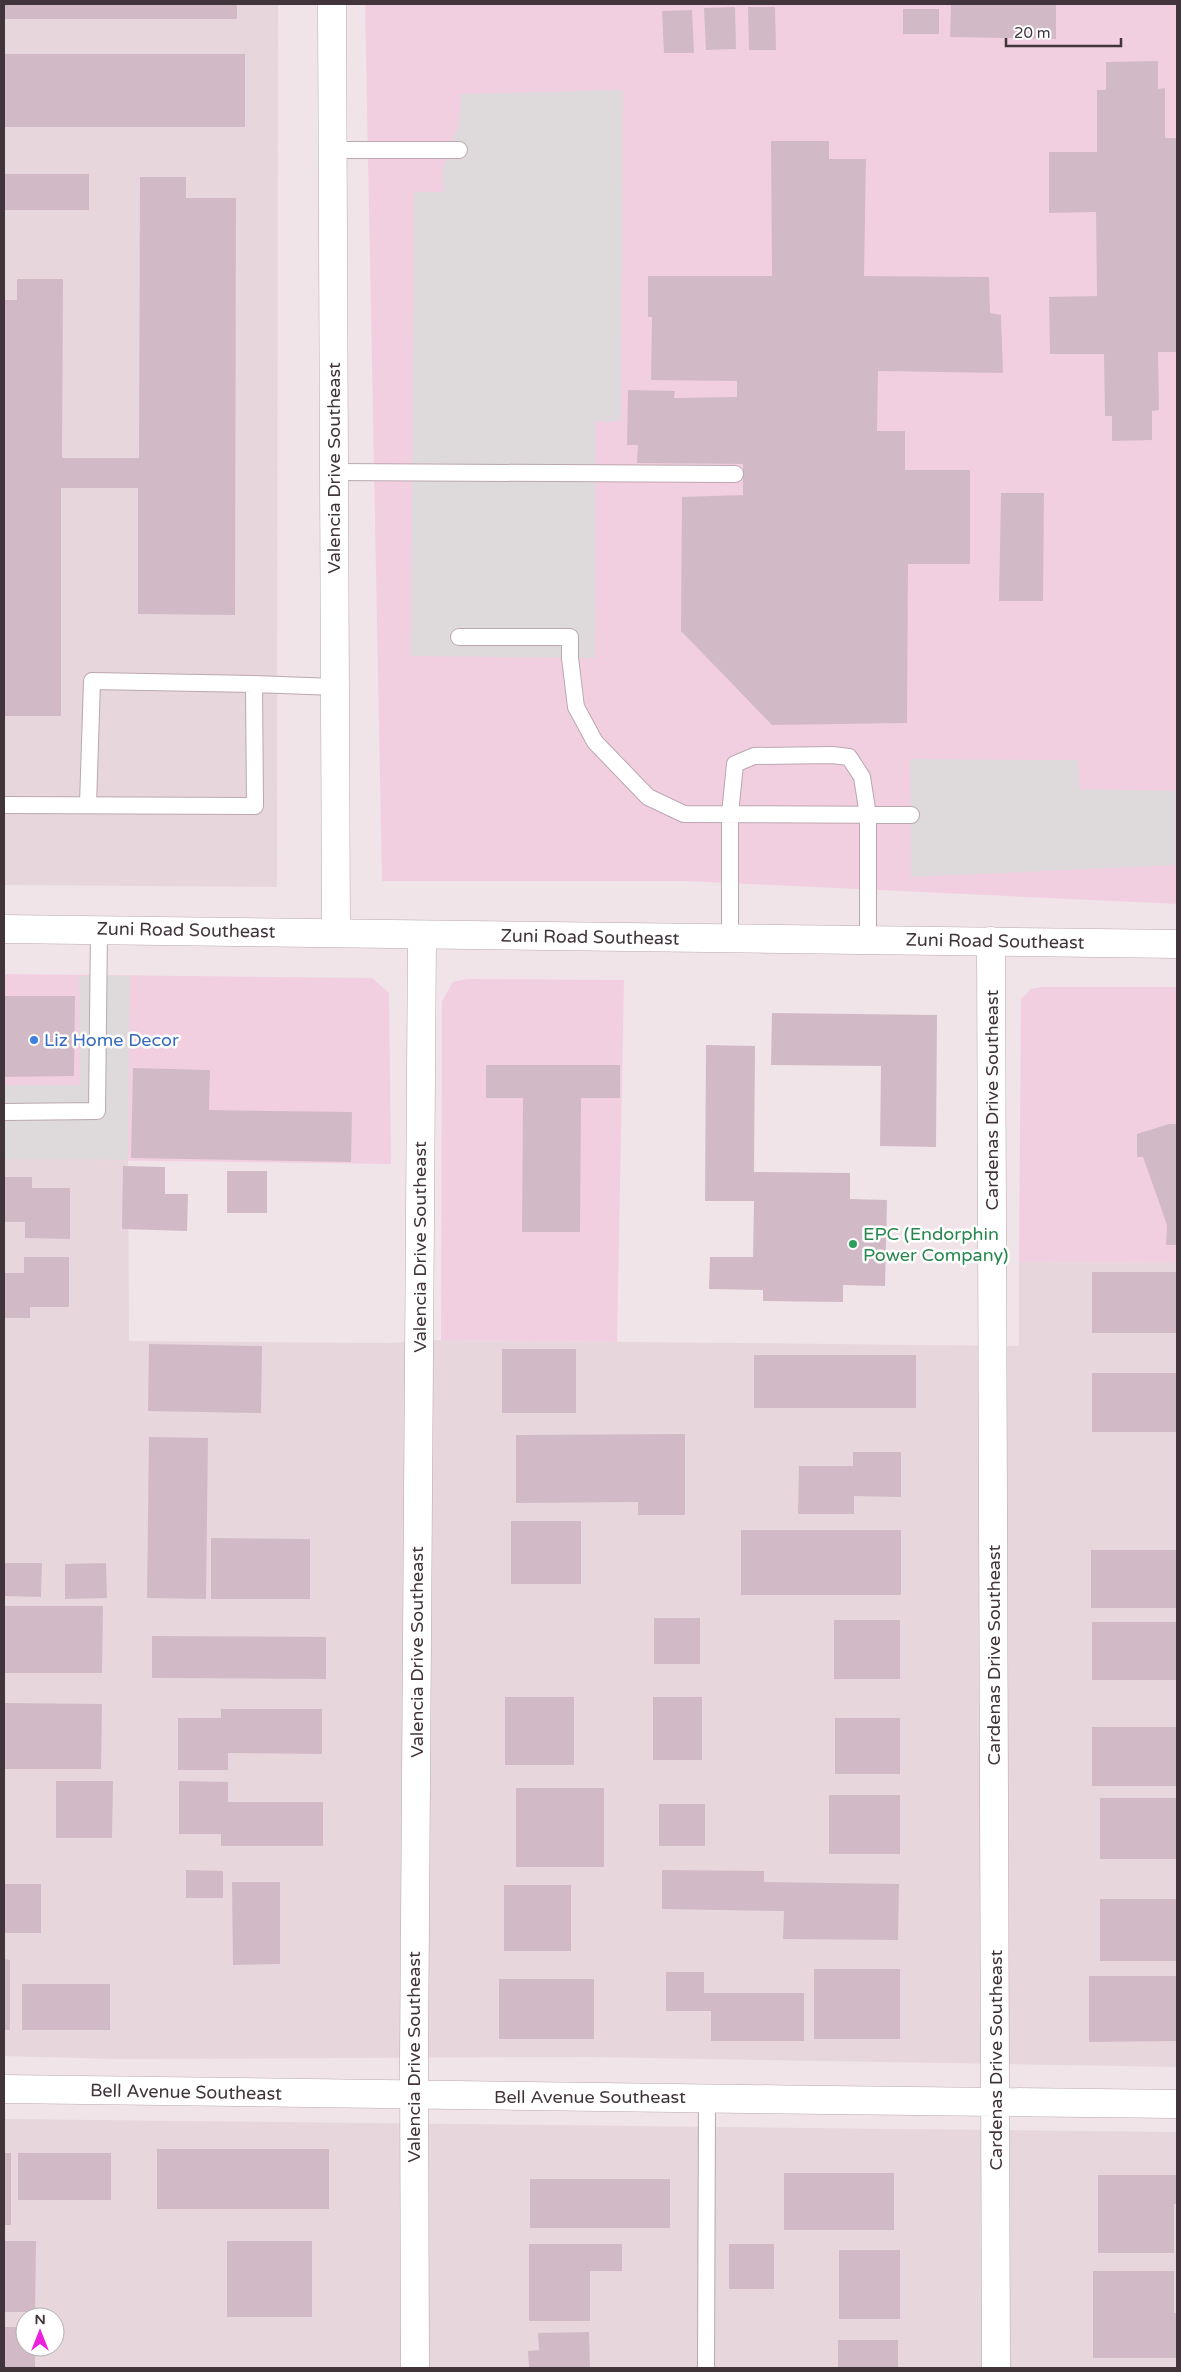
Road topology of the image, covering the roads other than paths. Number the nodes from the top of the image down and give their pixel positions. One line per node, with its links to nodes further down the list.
1 (332, 4): 2 (street, Valencia Drive Southeast)
2 (332, 150): 3 (lane); 4 (street, Valencia Drive Southeast)
3 (459, 150)
4 (334, 472): 5 (lane); 8 (street, Valencia Drive Southeast)
5 (735, 474)
6 (459, 636): 11 (lane)
7 (254, 684): 8 (lane); 10 (lane); 10 (lane)
8 (335, 687): 16 (street, Valencia Drive Southeast)
9 (4, 805): 10 (lane)
10 (88, 805)
11 (730, 814): 12 (lane); 12 (lane); 18 (lane)
12 (868, 815): 13 (lane); 19 (lane)
13 (911, 815)
14 (4, 928): 15 (street, Zuni Road Southeast)
15 (99, 929): 16 (street, Zuni Road Southeast); 22 (lane)
16 (336, 932): 17 (street, Zuni Road Southeast)
17 (422, 935): 18 (street, Zuni Road Southeast); 24 (street, Valencia Drive Southeast)
18 (730, 939): 19 (street, Zuni Road Southeast)
19 (868, 940): 20 (street, Zuni Road Southeast)
20 (991, 941): 21 (street, Zuni Road Southeast); 26 (street, Cardenas Drive Southeast)
21 (1177, 944)
22 (4, 1112)
23 (4, 2089): 24 (street, Bell Avenue Southeast)
24 (414, 2096): 25 (street, Bell Avenue Southeast); 28 (street, Valencia Drive Southeast)
25 (707, 2098): 26 (street, Bell Avenue Southeast); 29 (lane)
26 (996, 2102): 27 (street, Bell Avenue Southeast); 30 (street, Cardenas Drive Southeast)
27 (1177, 2104)
28 (415, 2368)
29 (706, 2368)
30 (996, 2368)

